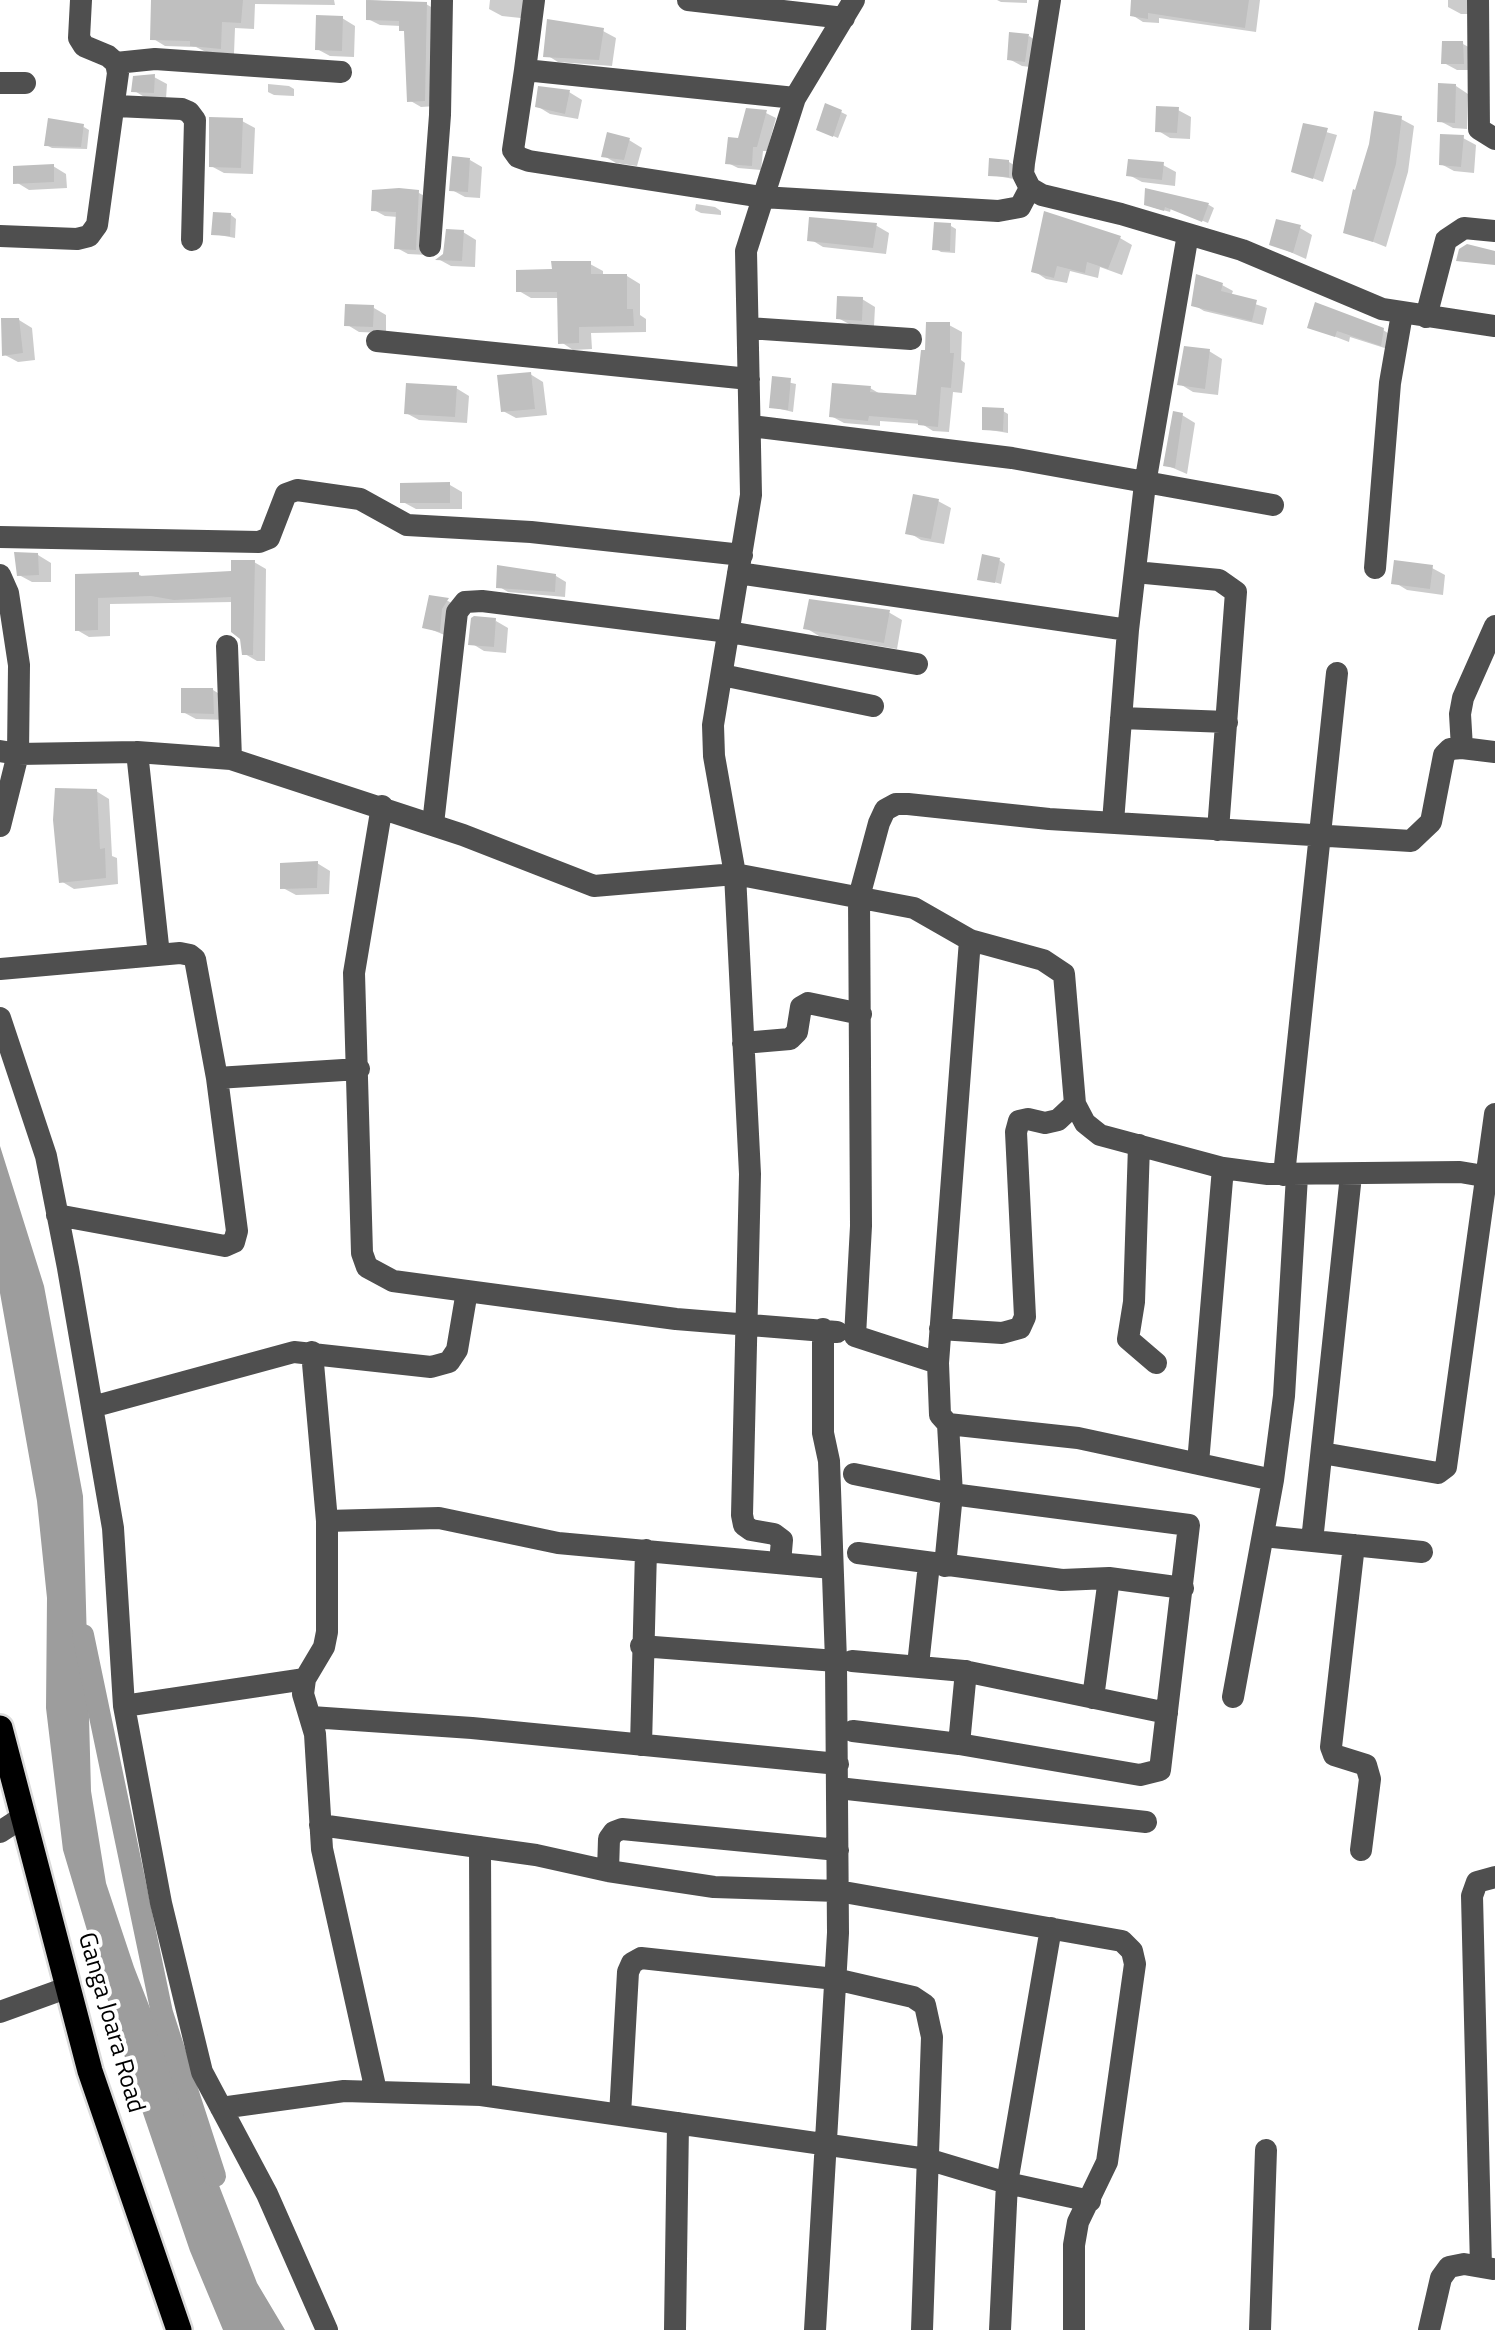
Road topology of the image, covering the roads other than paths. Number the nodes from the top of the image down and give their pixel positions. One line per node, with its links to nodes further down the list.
1 (81, 0): 8 (street)
2 (442, 0): 22 (street)
3 (534, 0): 9 (street)
4 (688, 0): 7 (street)
5 (1050, 0): 16 (street)
6 (1478, 0): 15 (street)
7 (849, 9): 13 (street)
8 (116, 63): 10 (street); 14 (street)
9 (525, 70): 13 (street); 17 (street)
10 (341, 72)
11 (0, 82): 12 (street)
12 (25, 83)
13 (795, 98): 17 (street)
14 (116, 106): 20 (street); 21 (street)
15 (1495, 139)
16 (1030, 188): 17 (street); 19 (street)
17 (762, 197): 26 (street)
18 (1495, 231): 24 (street)
19 (1188, 234): 23 (street); 31 (street)
20 (0, 236)
21 (192, 240)
22 (430, 246)
23 (1402, 314): 24 (street); 35 (street)
24 (1426, 317): 25 (street)
25 (1495, 326)
26 (748, 328): 27 (street); 29 (street)
27 (911, 339)
28 (377, 341): 29 (street)
29 (749, 379): 30 (street)
30 (751, 426): 31 (street); 34 (street)
31 (1145, 484): 32 (street); 36 (street)
32 (1273, 504)
33 (0, 537): 34 (street)
34 (740, 564): 39 (street); 40 (street)
35 (1374, 568)
36 (1135, 572): 39 (street); 47 (street)
37 (0, 575): 49 (street)
38 (1495, 626): 48 (street)
39 (1128, 630): 46 (street)
40 (729, 632): 42 (street); 44 (street); 55 (street)
41 (227, 646): 52 (street)
42 (917, 664)
43 (1337, 673): 58 (street)
44 (722, 675): 45 (street); 59 (street)
45 (873, 706)
46 (1121, 718): 47 (street); 54 (street)
47 (1227, 722): 57 (street)
48 (1462, 748): 51 (street); 58 (street)
49 (7, 752): 50 (street); 56 (street)
50 (137, 752): 52 (street); 62 (street)
51 (1495, 752)
52 (232, 758): 53 (street)
53 (382, 806): 55 (street); 67 (street)
54 (1112, 822): 57 (street); 60 (street)
55 (433, 824): 59 (street)
56 (0, 826)
57 (1218, 830): 58 (street)
58 (1321, 836): 73 (street)
59 (735, 874): 60 (street); 66 (street)
60 (859, 897): 61 (street); 64 (street)
61 (970, 940): 69 (street); 80 (street)
62 (160, 955): 63 (street); 68 (street)
63 (0, 968)
64 (860, 1014): 66 (street); 81 (street)
65 (0, 1018): 76 (street)
66 (743, 1042): 78 (street)
67 (359, 1069): 68 (street); 77 (street)
68 (216, 1078): 76 (street)
69 (1075, 1104): 71 (street); 80 (street)
70 (1495, 1114): 75 (street)
71 (1140, 1146): 72 (street); 84 (street)
72 (1223, 1168): 73 (street); 88 (street)
73 (1290, 1175): 74 (street); 90 (street)
74 (1351, 1175): 75 (street); 87 (street)
75 (1490, 1176): 87 (street)
76 (58, 1215): 85 (street)
77 (466, 1291): 78 (street); 82 (street)
78 (746, 1326): 79 (street); 99 (street)
79 (823, 1329): 81 (street); 101 (street)
80 (940, 1329): 83 (street)
81 (855, 1336): 83 (street)
82 (312, 1352): 85 (street); 92 (street)
83 (938, 1363): 86 (street)
84 (1156, 1363)
85 (92, 1406): 111 (street)
86 (948, 1424): 88 (street); 91 (street)
87 (1322, 1453): 94 (street)
88 (1198, 1463): 90 (street)
89 (854, 1474): 91 (street)
90 (1273, 1480): 93 (street)
91 (952, 1494): 100 (street); 103 (street)
92 (327, 1521): 96 (street); 108 (street)
93 (1262, 1536): 94 (street); 109 (street)
94 (1312, 1541): 95 (street)
95 (1354, 1545): 97 (street); 126 (street)
96 (646, 1550): 99 (street); 104 (street)
97 (1422, 1552)
98 (858, 1553): 100 (street)
99 (780, 1563): 101 (street)
100 (937, 1565): 102 (street); 106 (street)
101 (832, 1568): 105 (street)
102 (1109, 1578): 103 (street); 110 (street)
103 (1183, 1588): 112 (street)
104 (641, 1646): 105 (street); 117 (street)
105 (844, 1661): 106 (street); 118 (street)
106 (918, 1665): 107 (street)
107 (966, 1671): 110 (street); 116 (street)
108 (305, 1679): 111 (street); 113 (street)
109 (1233, 1697)
110 (1093, 1698): 112 (street)
111 (124, 1706): 136 (street)
112 (1167, 1713): 116 (street)
113 (311, 1717): 117 (street); 122 (street)
114 (0, 1728): 120 (main road, Ganga Joara Road)
115 (853, 1731): 116 (street)
116 (958, 1744)
117 (641, 1745): 118 (street)
118 (838, 1764): 119 (street)
119 (838, 1788): 121 (street); 125 (street)
120 (23, 1816): 123 (street); 132 (main road, Ganga Joara Road)
121 (1146, 1822)
122 (320, 1825): 124 (street); 134 (street)
123 (0, 1832)
124 (480, 1847): 127 (street); 135 (street)
125 (838, 1850): 127 (street); 129 (street)
126 (1361, 1850)
127 (608, 1871): 129 (street)
128 (1495, 1877): 144 (street)
129 (838, 1891): 130 (street); 131 (street)
130 (1051, 1928): 142 (street); 143 (street)
131 (835, 1979): 137 (street); 139 (street); 141 (street)
132 (69, 1987): 133 (street); 145 (main road, Ganga Joara Road)
133 (0, 2012)
134 (376, 2092): 135 (street); 136 (street)
135 (480, 2095): 137 (street)
136 (222, 2108): 146 (street)
137 (620, 2115): 138 (street)
138 (678, 2123): 139 (street); 147 (street)
139 (825, 2145): 141 (street); 148 (street)
140 (1266, 2150): 152 (street)
141 (927, 2159): 142 (street); 149 (street)
142 (1006, 2183): 143 (street); 150 (street)
143 (1090, 2201): 151 (street)
144 (1488, 2268): 153 (street)
145 (179, 2330)
146 (327, 2330)
147 (675, 2330)
148 (815, 2330)
149 (922, 2330)
150 (1000, 2330)
151 (1074, 2330)
152 (1260, 2330)
153 (1429, 2330)

